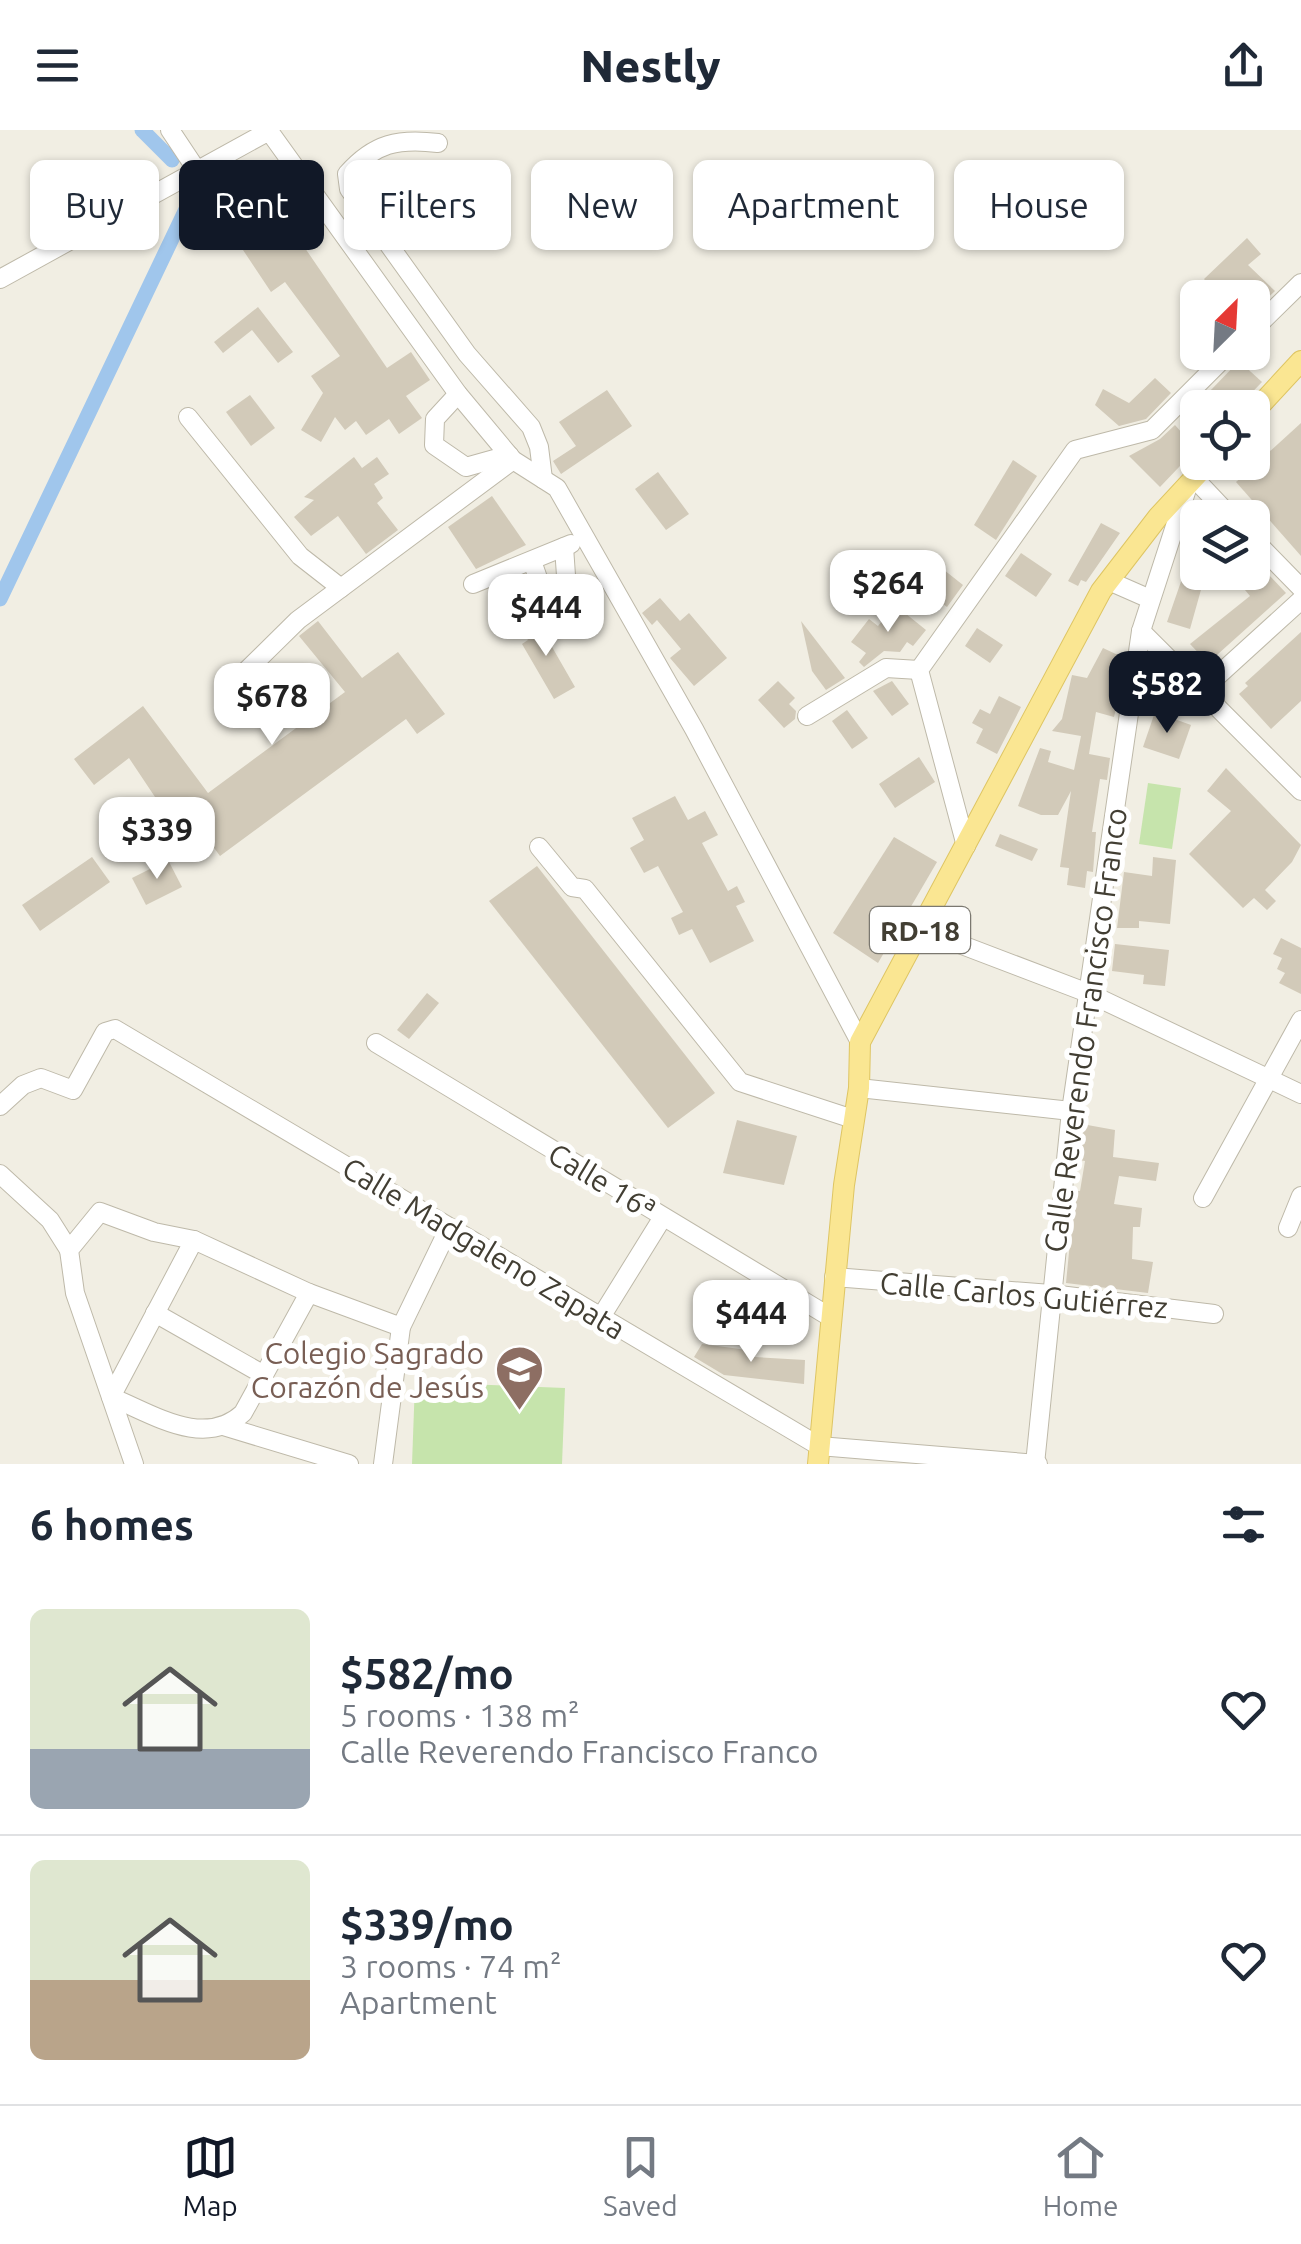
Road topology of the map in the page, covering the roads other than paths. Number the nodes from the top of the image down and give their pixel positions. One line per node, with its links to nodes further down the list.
1 (170, 130): 4 (street)
2 (254, 134): 5 (street); 12 (street)
3 (438, 143): 16 (street)
4 (190, 160)
5 (211, 160)
6 (179, 179): 7 (street)
7 (0, 279)
8 (1301, 283): 9 (street)
9 (1270, 313)
10 (1301, 361): 13 (main road)
11 (1212, 370): 32 (street)
12 (458, 394): 15 (street); 15 (street)
13 (1270, 395)
14 (188, 416): 27 (street)
15 (511, 458): 16 (street); 27 (street)
16 (543, 479): 21 (street)
17 (1194, 480): 25 (main road, RD-18)
18 (1195, 480): 29 (street, Calle Reverendo Francisco Franco)
19 (1200, 480): 20 (street)
20 (1217, 500)
21 (585, 537): 22 (street); 42 (street)
22 (564, 547): 24 (street); 24 (street)
23 (1270, 556): 28 (street)
24 (532, 561): 26 (street)
25 (1109, 582): 29 (street); 37 (main road, RD-18)
26 (473, 584)
27 (340, 588): 33 (street)
28 (1301, 588)
29 (1150, 599): 31 (street, Calle Reverendo Francisco Franco)
30 (1301, 600): 34 (street)
31 (1141, 631): 34 (street); 40 (street, Calle Reverendo Francisco Franco)
32 (919, 670): 35 (street); 37 (street)
33 (237, 680)
34 (1202, 690): 36 (street)
35 (807, 716)
36 (1301, 791)
37 (966, 846): 39 (main road, RD-18)
38 (539, 847): 49 (street)
39 (920, 929): 40 (street); 42 (main road, RD-18)
40 (1088, 993): 44 (street); 48 (street, Calle Reverendo Francisco Franco)
41 (1301, 1020): 44 (street)
42 (860, 1042): 45 (main road, RD-18)
43 (376, 1043): 53 (street, Calle 16ª)
44 (1268, 1075): 46 (street); 52 (street)
45 (859, 1088): 48 (street); 49 (main road, RD-18)
46 (1301, 1094)
47 (0, 1106): 54 (street, Calle Madgaleno Zapata)
48 (1071, 1111): 60 (street, Calle Reverendo Francisco Franco)
49 (853, 1119): 58 (main road, RD-18)
50 (0, 1174): 57 (street)
51 (1301, 1196): 55 (street)
52 (1203, 1198)
53 (662, 1217): 63 (street); 64 (street, Calle 16ª)
54 (449, 1228): 63 (street, Calle Madgaleno Zapata); 65 (street)
55 (1288, 1228)
56 (194, 1240): 57 (street); 59 (street); 61 (street)
57 (70, 1250): 67 (street)
58 (834, 1278): 60 (street, Calle Carlos Gutiérrez); 64 (main road, RD-18)
59 (309, 1292): 65 (street); 66 (street)
60 (1051, 1294): 62 (street, Calle Carlos Gutiérrez); 73 (street, Calle Reverendo Francisco Franco)
61 (154, 1313): 66 (street); 67 (street)
62 (1214, 1314)
63 (600, 1317): 69 (street, Calle Madgaleno Zapata)
64 (830, 1317): 69 (main road, RD-18)
65 (400, 1327): 72 (street)
66 (264, 1375): 68 (street)
67 (111, 1397): 68 (street); 70 (street)
68 (223, 1426): 71 (street)
69 (818, 1455): 73 (street, Calle Madgaleno Zapata)
70 (134, 1464)
71 (349, 1464)
72 (383, 1464)
73 (1036, 1464)

